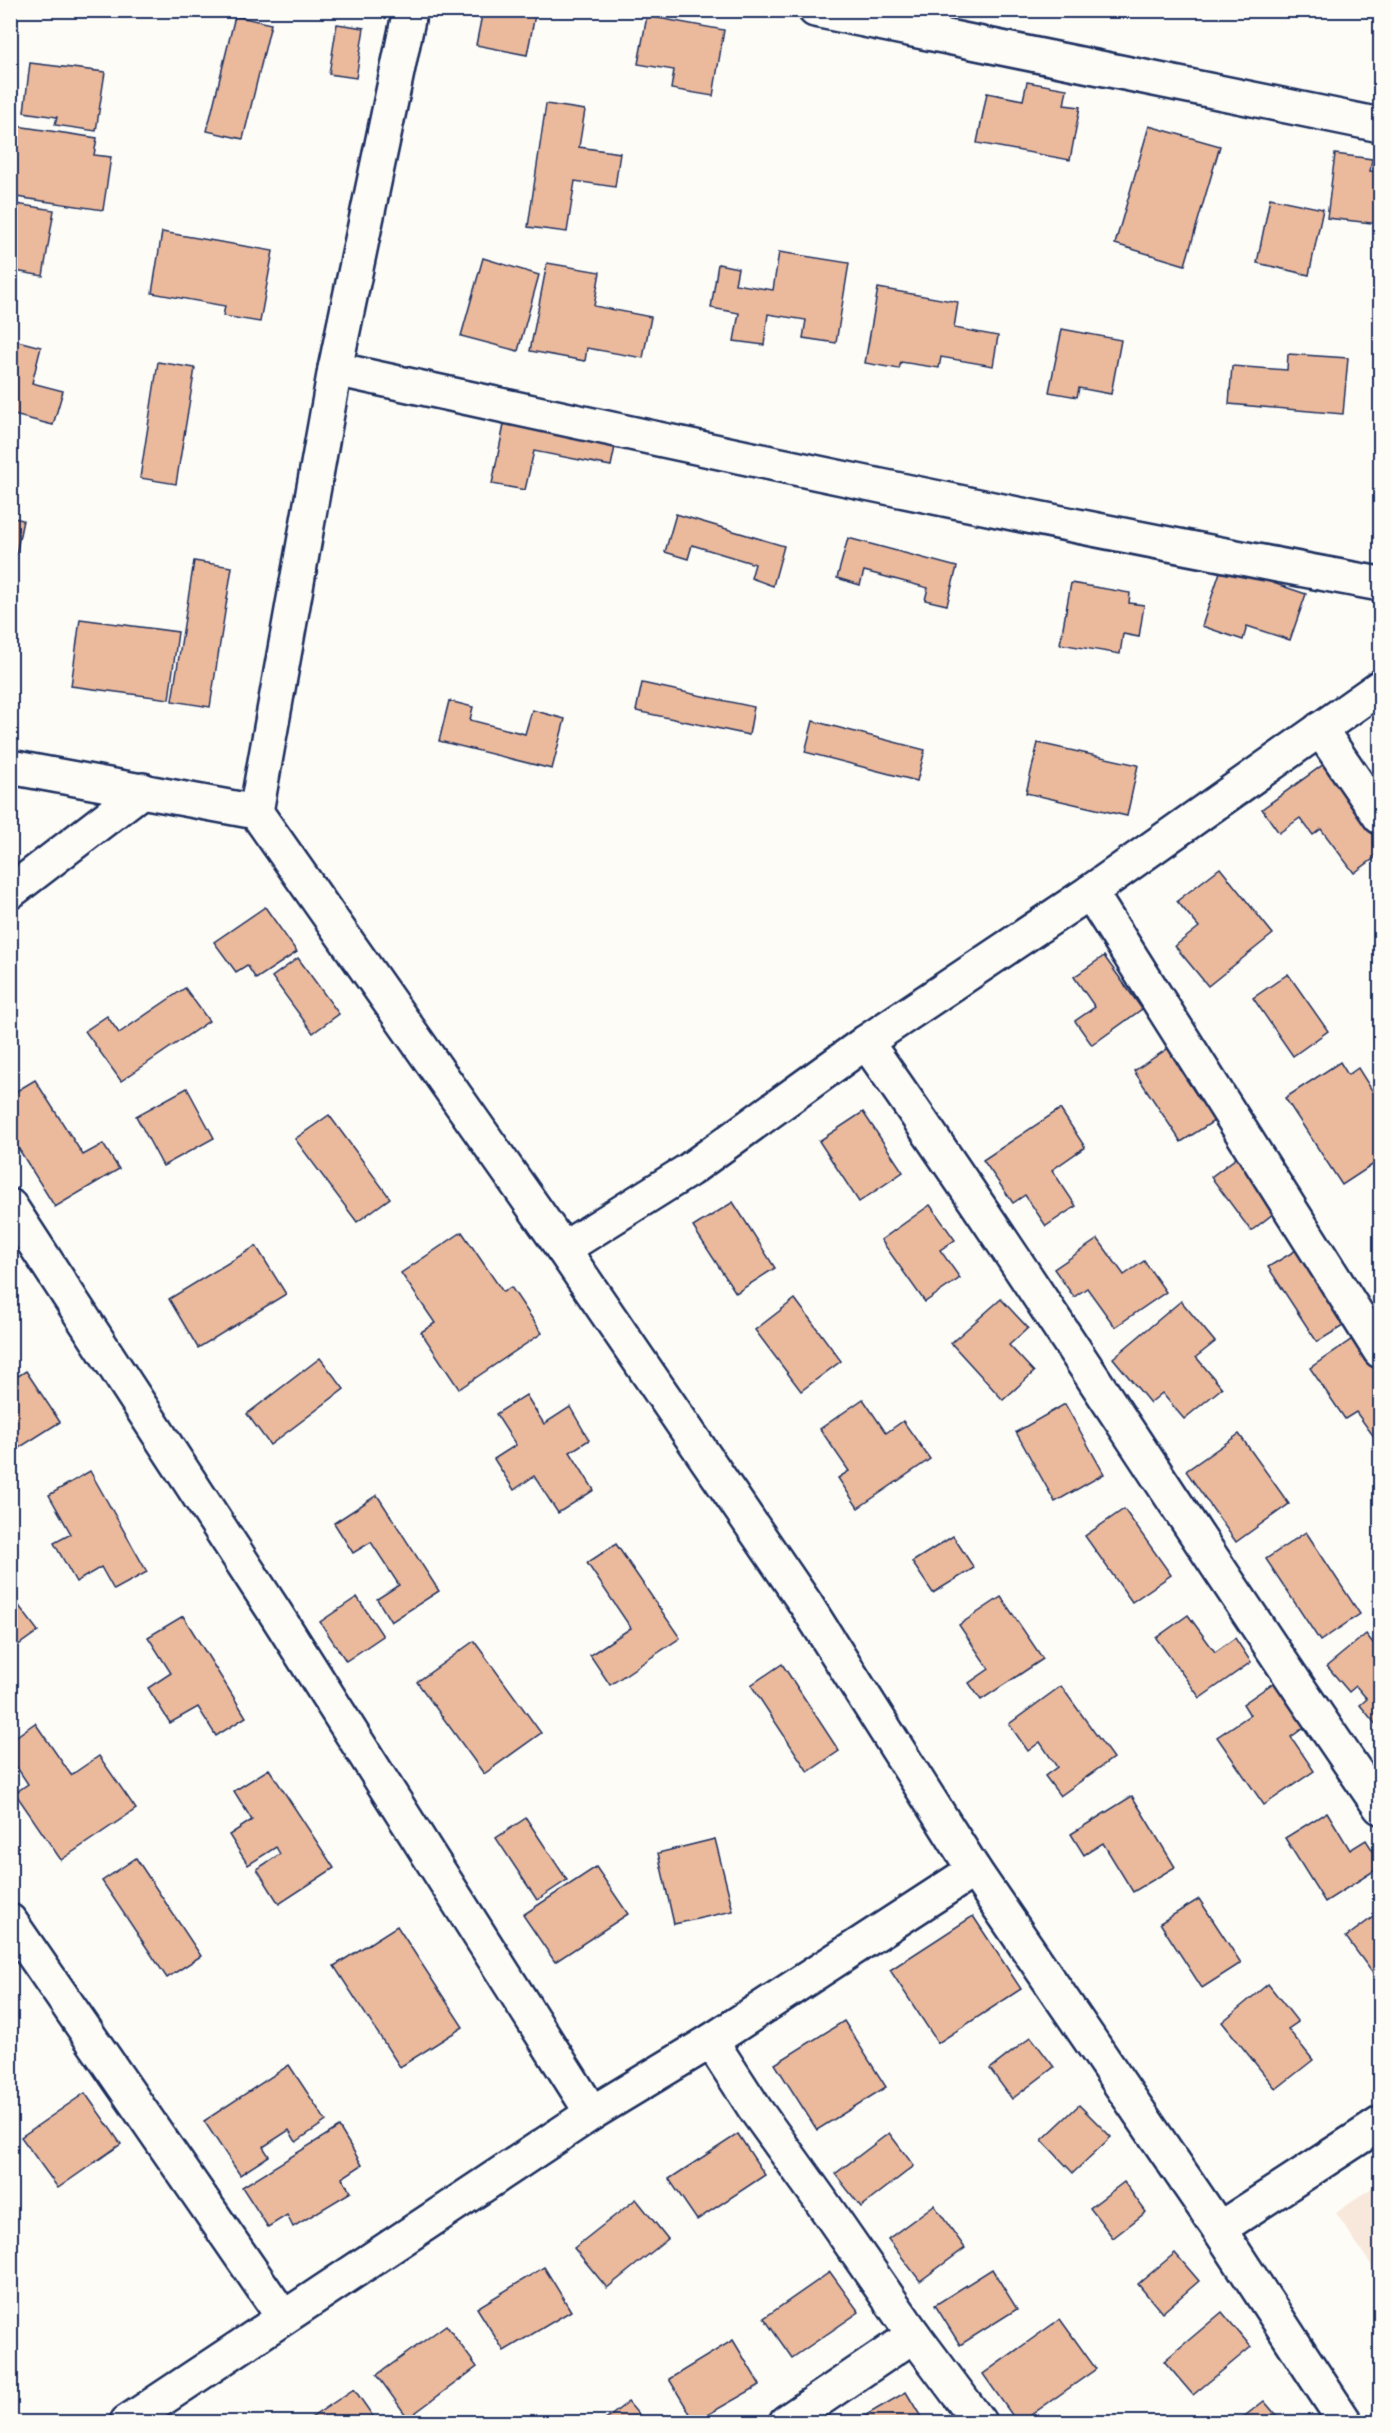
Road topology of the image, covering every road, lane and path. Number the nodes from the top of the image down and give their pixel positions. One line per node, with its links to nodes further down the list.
1 (410, 10): 4 (street)
2 (815, 10): 3 (street)
3 (1380, 125)
4 (335, 369): 5 (street); 10 (street)
5 (1380, 584)
6 (1380, 687): 7 (street)
7 (1320, 729): 11 (street); 13 (street)
8 (10, 767): 9 (street)
9 (143, 790): 10 (street); 12 (street)
10 (256, 812): 16 (street)
11 (1380, 817)
12 (10, 892)
13 (1090, 892): 14 (street); 17 (street)
14 (866, 1042): 16 (street); 18 (street)
15 (10, 1206): 22 (street)
16 (563, 1249): 19 (street)
17 (1380, 1351)
18 (1380, 1807)
19 (974, 1870): 21 (street); 24 (street)
20 (10, 1921): 25 (street)
21 (711, 2041): 22 (street); 26 (street)
22 (592, 2113): 25 (street)
23 (1380, 2124): 24 (street)
24 (1219, 2229): 30 (street)
25 (283, 2317): 27 (street)
26 (914, 2336): 28 (street); 29 (street)
27 (127, 2422)
28 (786, 2422)
29 (979, 2422)
30 (1345, 2422)

